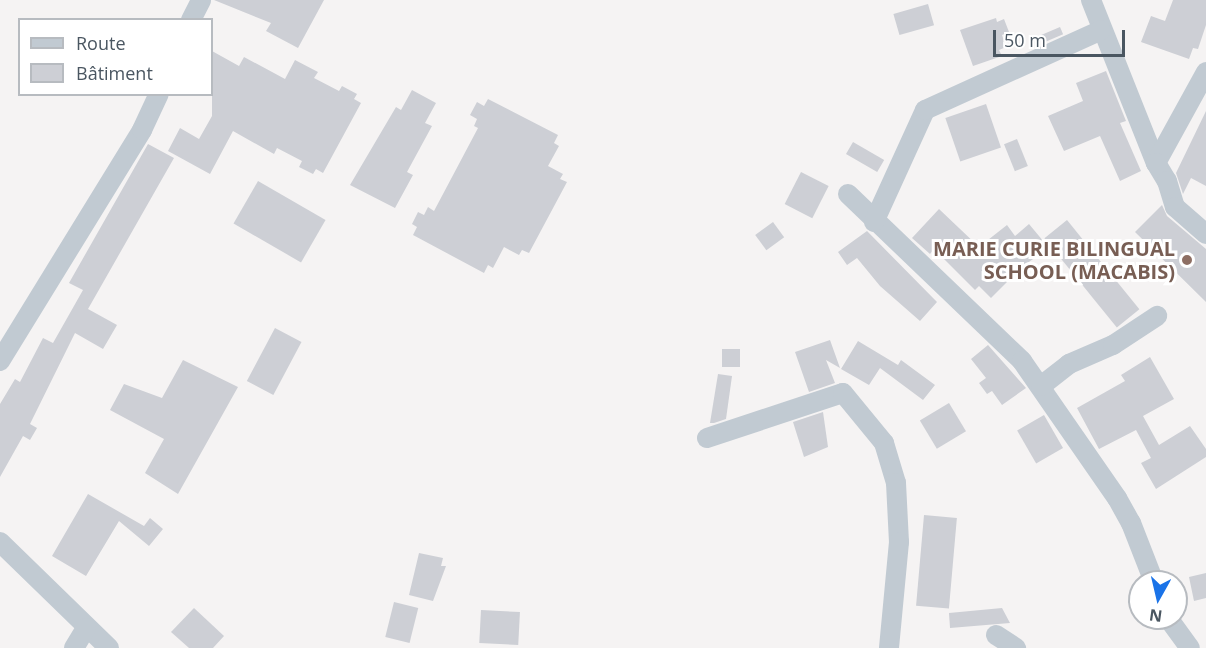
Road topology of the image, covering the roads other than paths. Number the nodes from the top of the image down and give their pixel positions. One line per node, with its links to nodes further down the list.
1 (201, 0): 3 (street)
2 (1091, 0): 4 (street)
3 (192, 18)
4 (1101, 30): 7 (street); 9 (street)
5 (1206, 72): 7 (street)
6 (158, 96): 12 (street)
7 (1156, 163): 10 (street)
8 (848, 194): 9 (street)
9 (874, 222): 13 (street)
10 (1206, 234)
11 (1157, 316): 13 (street)
12 (0, 361)
13 (1041, 386): 16 (street)
14 (707, 438): 22 (street)
15 (4, 553): 17 (street)
16 (1149, 570)
17 (86, 628): 20 (street); 21 (street)
18 (1177, 630): 24 (street)
19 (996, 635): 23 (street)
20 (74, 648)
21 (109, 648)
22 (889, 648)
23 (1016, 648)
24 (1190, 648)

